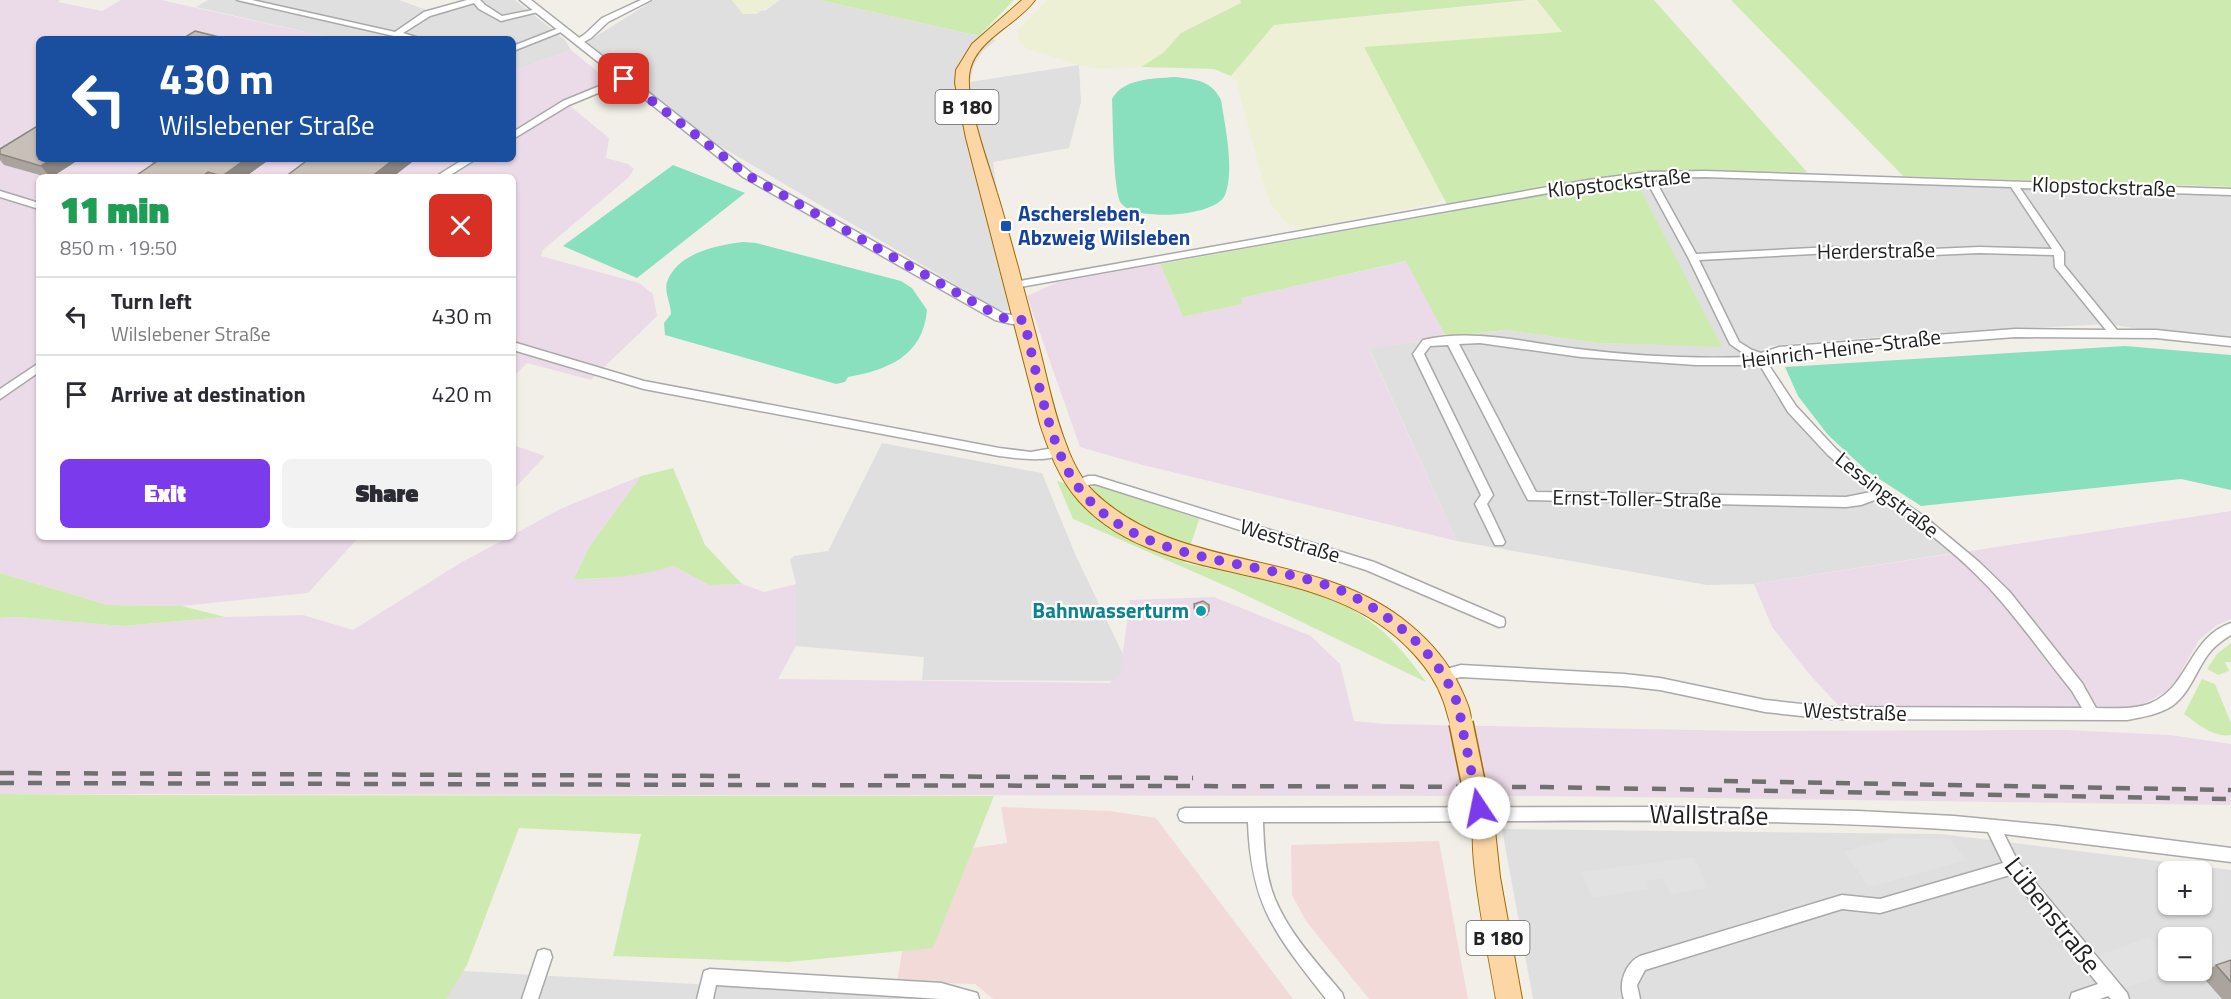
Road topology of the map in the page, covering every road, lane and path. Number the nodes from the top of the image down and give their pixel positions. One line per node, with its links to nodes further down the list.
1 (241, 0): 8 (street)
2 (476, 0): 6 (street); 8 (street)
3 (525, 0): 6 (street)
4 (647, 0): 10 (street)
5 (1029, 0): 23 (main road, B 180)
6 (538, 11): 7 (street)
7 (562, 30): 10 (street); 11 (street)
8 (397, 34): 9 (street)
9 (405, 36)
10 (577, 42): 12 (street)
11 (516, 48)
12 (624, 79): 13 (street); 24 (street)
13 (516, 134)
14 (466, 162): 15 (street)
15 (445, 174)
16 (1648, 175): 17 (street, Klopstockstraße); 22 (street); 23 (street, Klopstockstraße)
17 (2013, 184): 18 (street, Klopstockstraße); 21 (street)
18 (2231, 192)
19 (0, 194): 20 (street)
20 (36, 205)
21 (2059, 252): 22 (street, Herderstraße); 25 (street)
22 (1693, 256): 29 (street)
23 (1014, 285): 24 (main road, B 180)
24 (1024, 320): 32 (main road, B 180)
25 (2113, 332): 27 (street, Heinrich-Heine-Straße); 29 (street, Heinrich-Heine-Straße)
26 (1451, 340): 29 (street, Heinrich-Heine-Straße); 34 (street, Ernst-Toller-Straße); 35 (street, Heinrich-Heine-Straße)
27 (2231, 342)
28 (516, 347): 32 (street)
29 (1764, 358): 34 (street, Lessingstraße)
30 (36, 369): 31 (street)
31 (0, 395)
32 (1059, 451): 33 (main road, B 180)
33 (1076, 485): 36 (street, Weststraße); 38 (main road, B 180)
34 (1881, 493): 39 (street, Lessingstraße)
35 (1499, 542)
36 (1499, 622)
37 (2231, 628): 39 (street, Weststraße)
38 (1444, 675): 39 (street, Weststraße); 51 (main road, B 180, bridge)
39 (2093, 715)
40 (1185, 815): 41 (street, Wallstraße)
41 (1254, 816): 42 (street, Wallstraße); 50 (street)
42 (1992, 826): 43 (street, Wallstraße); 44 (street, Lübenstraße)
43 (2231, 855)
44 (2013, 867): 46 (street, Lübenstraße); 52 (street)
45 (544, 957): 47 (street)
46 (2116, 993): 53 (street)
47 (530, 999)
48 (705, 999): 49 (street)
49 (971, 999)
50 (1336, 999)
51 (1509, 999)
52 (1632, 999)
53 (2078, 999)

